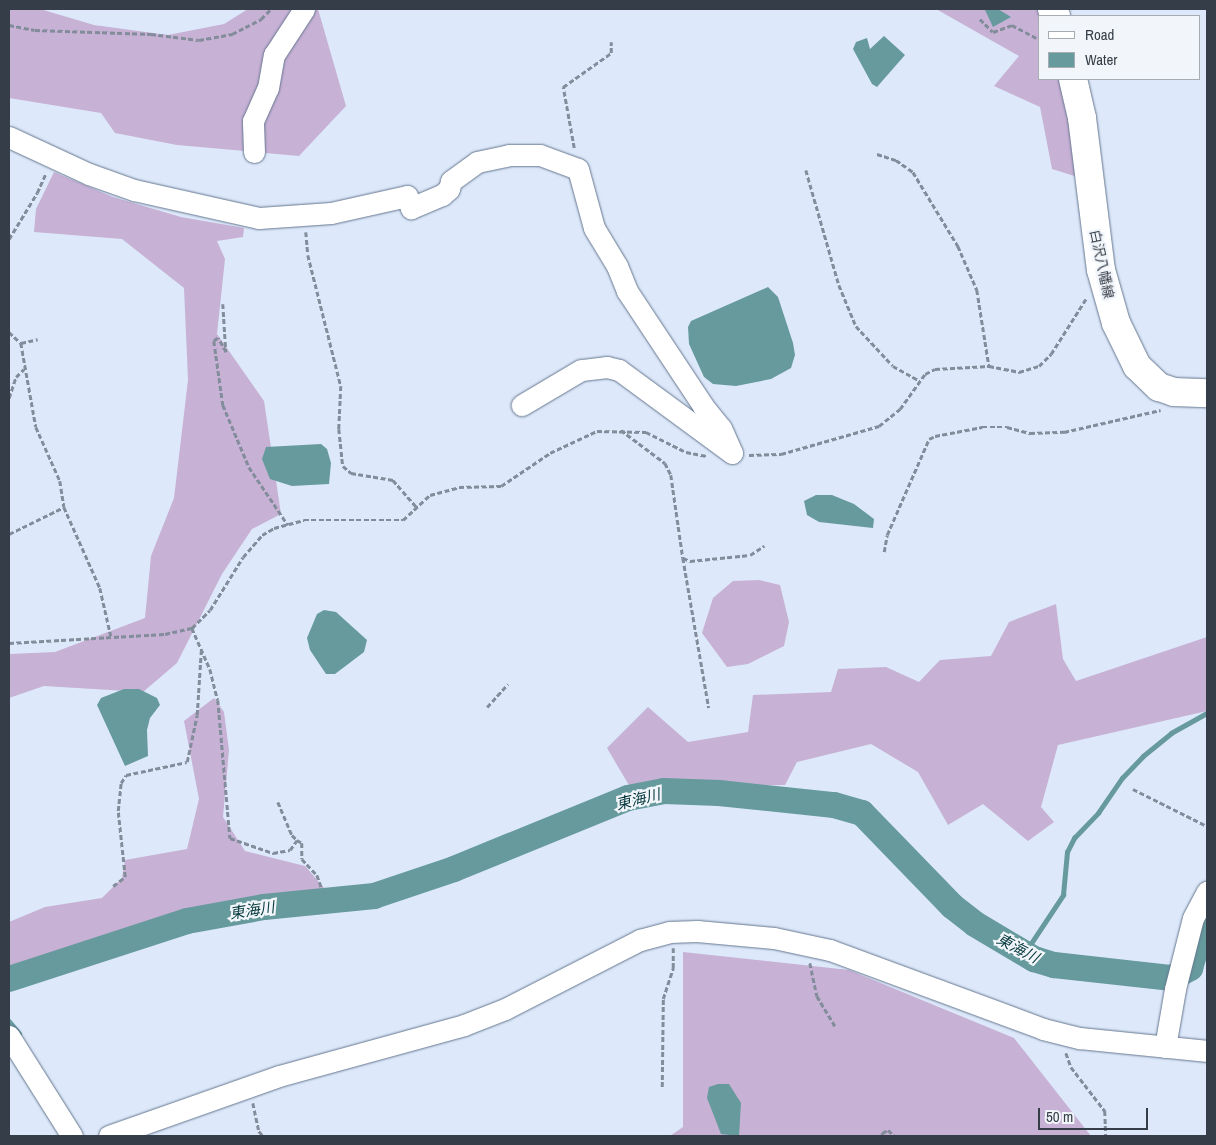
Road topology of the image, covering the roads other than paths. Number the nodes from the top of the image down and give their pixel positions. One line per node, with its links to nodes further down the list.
1 (304, 9): 4 (street)
2 (1074, 80): 5 (main road, 白沢八幡線)
3 (9, 137): 6 (street)
4 (254, 152)
5 (1207, 393)
6 (522, 405)
7 (1207, 892): 9 (street)
8 (9, 1036): 11 (street)
9 (1165, 1047): 10 (street); 12 (street)
10 (1207, 1050)
11 (72, 1136)
12 (109, 1136)

